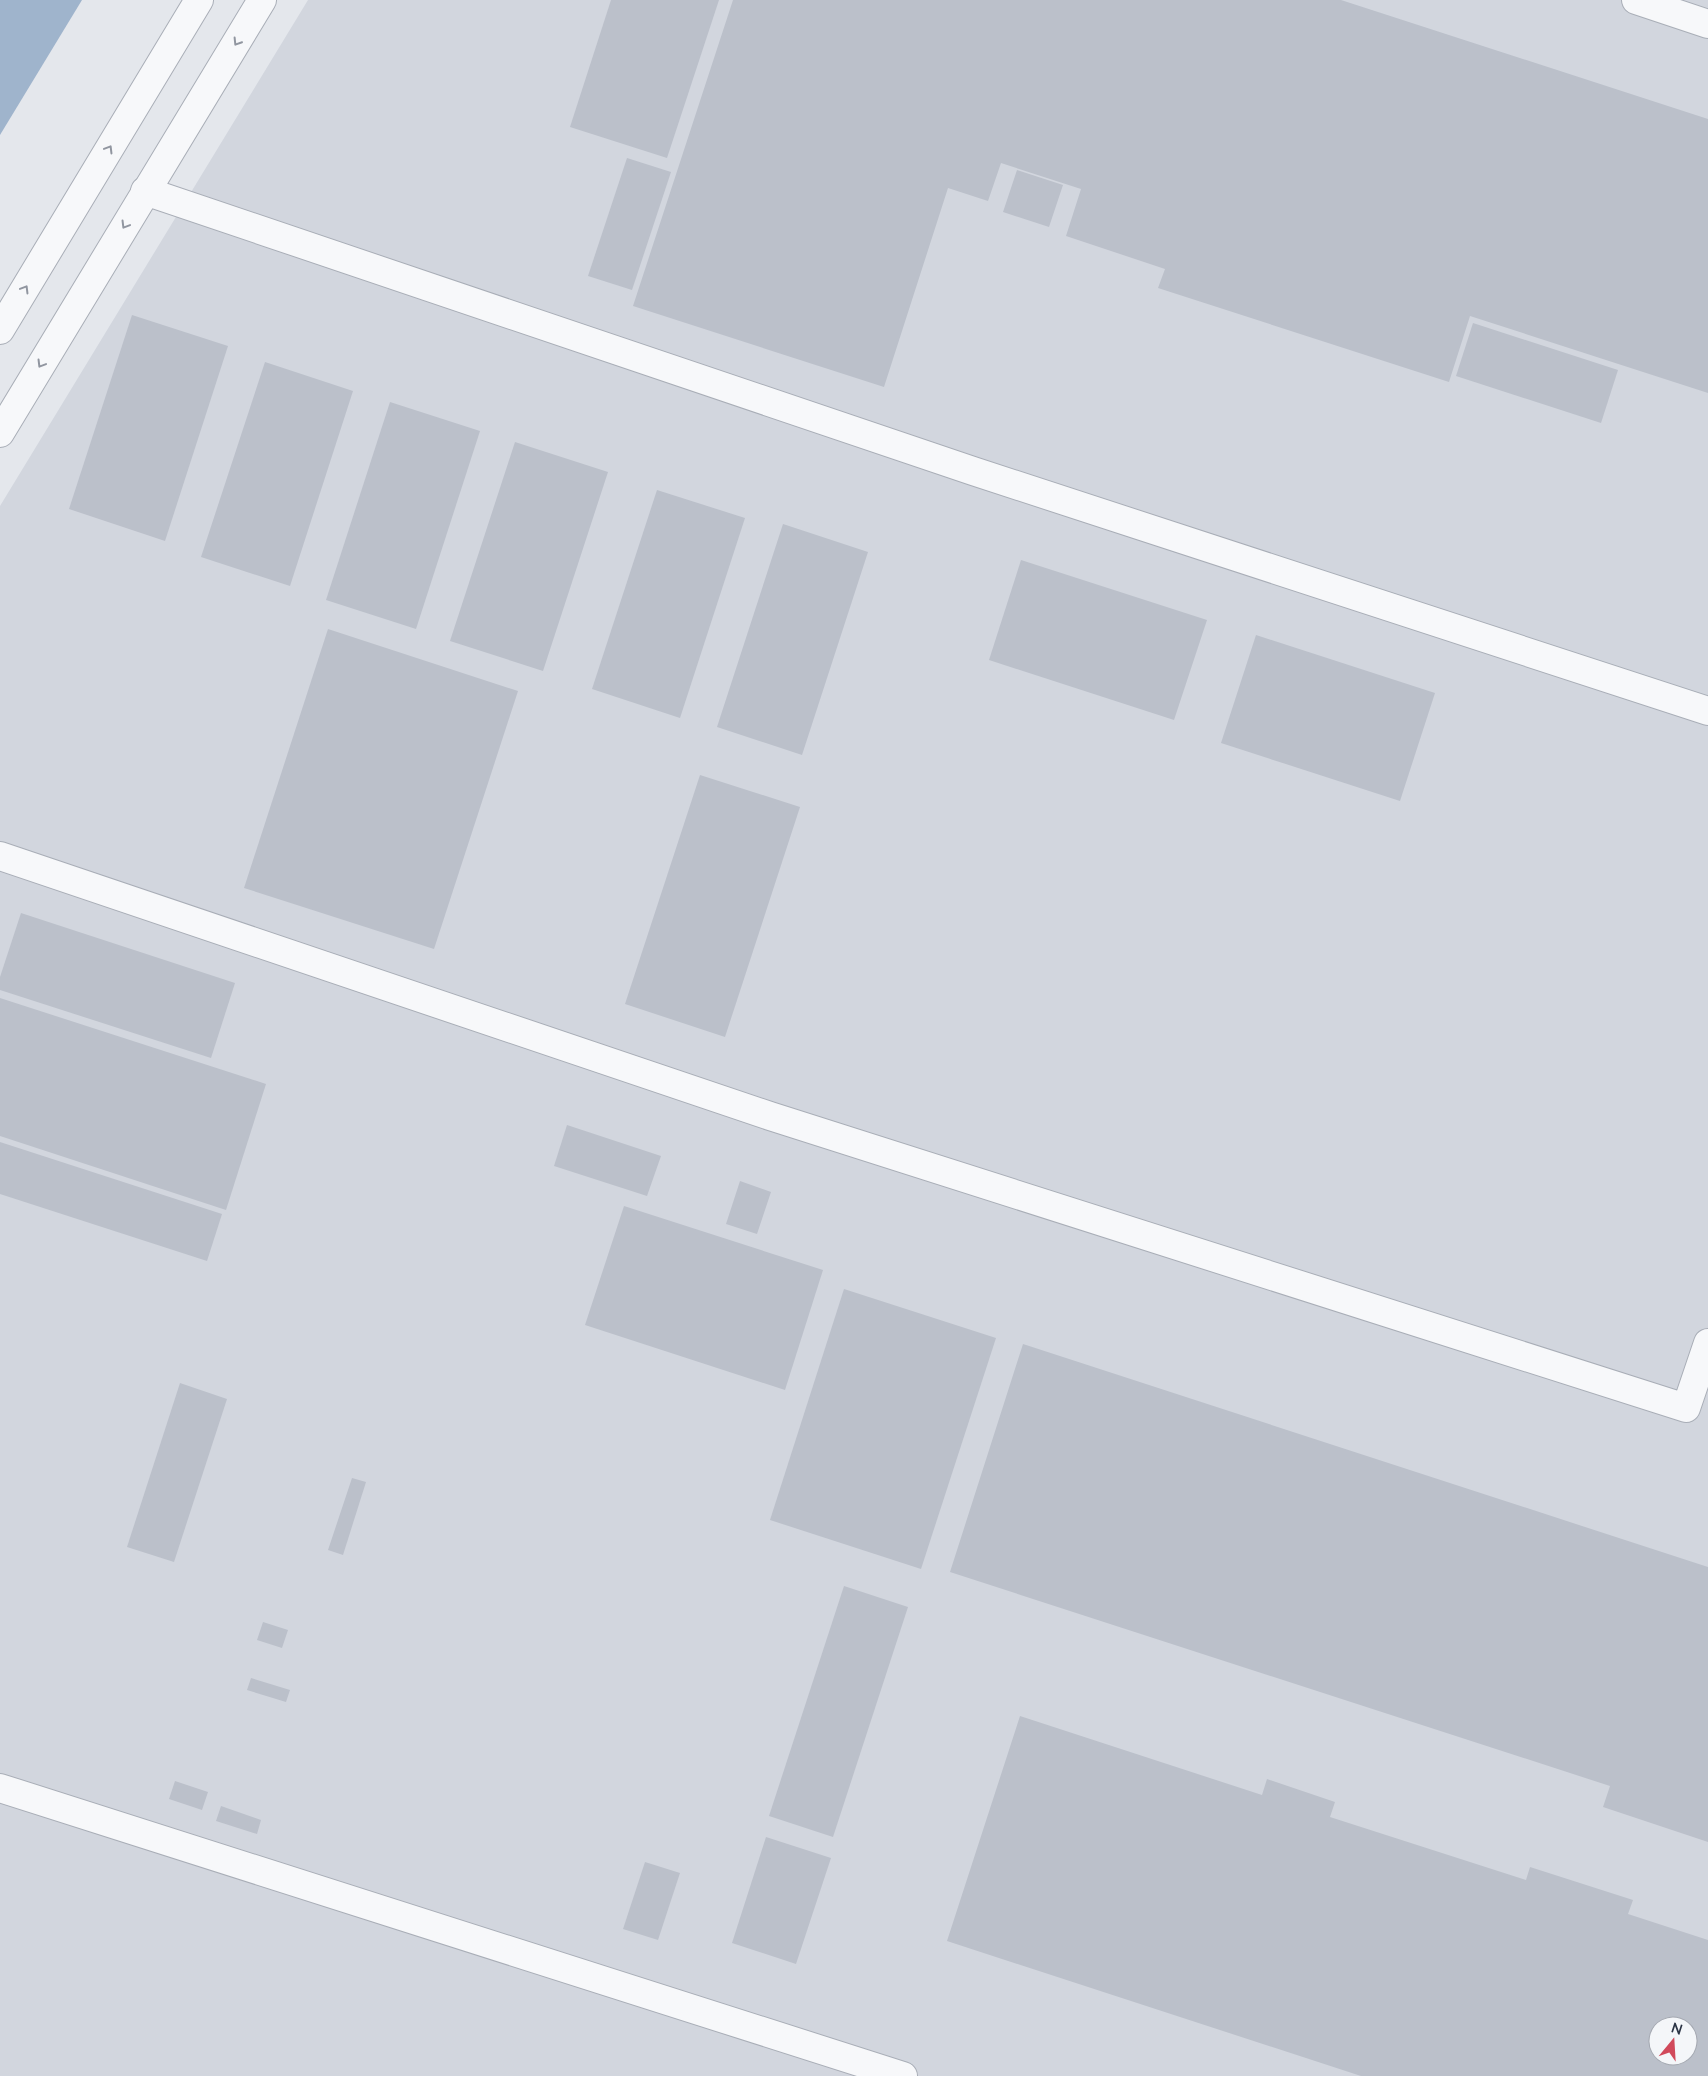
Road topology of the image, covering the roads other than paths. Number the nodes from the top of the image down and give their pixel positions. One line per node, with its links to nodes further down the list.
1 (199, 0): 6 (street, one-way to 1)
2 (262, 0): 5 (street, one-way to 5)
3 (1636, 0): 4 (street)
4 (1708, 24)
5 (145, 191): 7 (street, one-way to 7); 8 (street)
6 (0, 330)
7 (0, 433)
8 (1708, 711)
9 (0, 856): 10 (street)
10 (1708, 1343)
11 (0, 1788): 12 (street)
12 (903, 2076)

